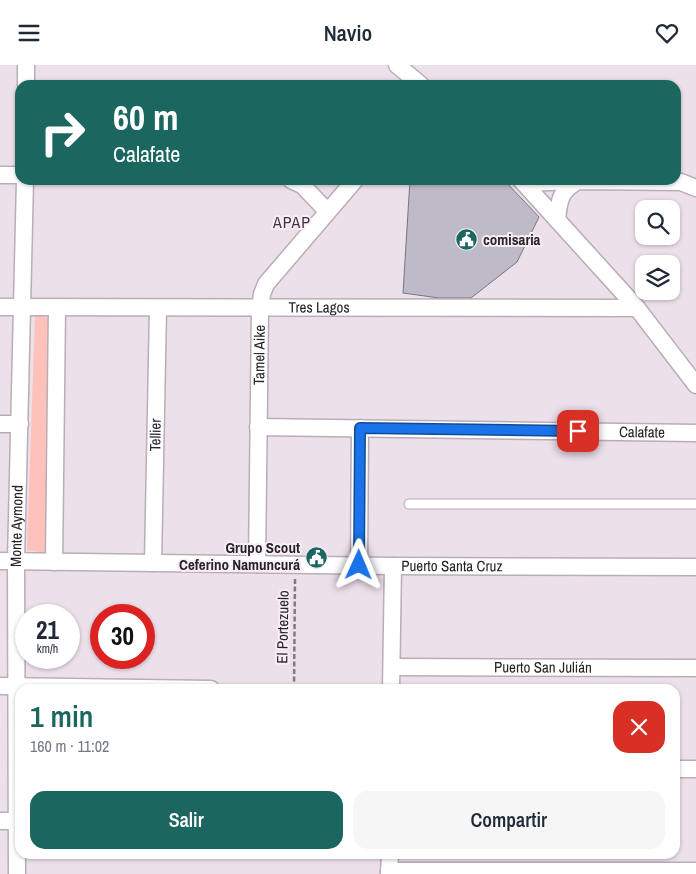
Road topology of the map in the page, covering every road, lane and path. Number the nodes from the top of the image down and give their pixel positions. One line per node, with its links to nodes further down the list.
1 (26, 65): 3 (street)
2 (397, 65): 4 (street)
3 (26, 80)
4 (415, 80)
5 (0, 175): 6 (street)
6 (15, 175)
7 (681, 182): 13 (street)
8 (26, 185): 17 (street, Monte Aymond)
9 (302, 185): 14 (street)
10 (351, 185): 14 (street, Tamel Aike)
11 (525, 185): 15 (street)
12 (572, 185): 15 (street)
13 (696, 188)
14 (328, 211): 21 (street, Tamel Aike)
15 (557, 220): 20 (street)
16 (0, 307): 17 (street, Tres Lagos)
17 (22, 307): 18 (street, Tres Lagos); 24 (street, Monte Aymond)
18 (57, 308): 19 (street, Tres Lagos); 31 (street)
19 (158, 308): 21 (street, Tres Lagos); 32 (street, Tellier)
20 (637, 308): 21 (street, Tres Lagos); 22 (street)
21 (260, 309): 25 (street, Tamel Aike)
22 (696, 385)
23 (0, 424): 24 (street)
24 (20, 424): 30 (street, Monte Aymond)
25 (258, 427): 26 (street, Calafate); 33 (street, Tamel Aike)
26 (360, 428): 27 (street, Calafate); 35 (street)
27 (696, 433)
28 (409, 504): 29 (lane)
29 (696, 504)
30 (8, 561): 31 (street, Puerto Santa Cruz); 42 (street, Monte Aymond)
31 (54, 562): 32 (street, Puerto Santa Cruz)
32 (153, 563): 33 (street, Puerto Santa Cruz)
33 (257, 564): 34 (street, Puerto Santa Cruz)
34 (296, 565): 35 (street, Puerto Santa Cruz); 40 (path, El Portezuelo)
35 (359, 565): 36 (street, Puerto Santa Cruz)
36 (393, 566): 37 (street, Puerto Santa Cruz); 38 (street)
37 (696, 567)
38 (392, 667): 39 (street, Puerto San Julián); 41 (street)
39 (696, 668)
40 (294, 684)
41 (391, 684)
42 (8, 686): 45 (street, Monte Aymond)
43 (680, 769): 44 (street)
44 (696, 769)
45 (15, 772)
46 (0, 821): 47 (street)
47 (15, 821)
48 (18, 859): 52 (street, Monte Aymond)
49 (390, 859): 51 (street)
50 (696, 871): 51 (street)
51 (389, 872)
52 (17, 874)

